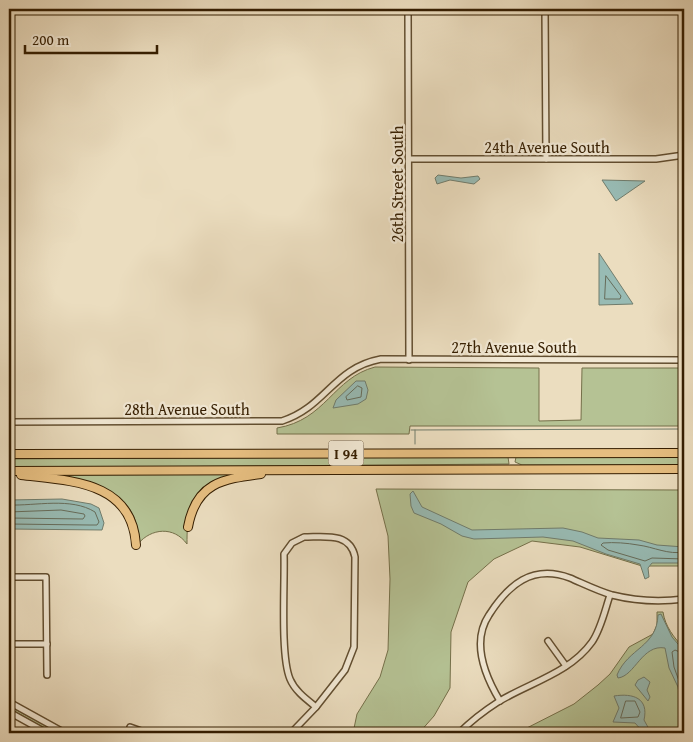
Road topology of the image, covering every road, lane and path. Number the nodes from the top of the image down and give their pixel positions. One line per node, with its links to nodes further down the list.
1 (408, 9): 4 (street, 26th Street South)
2 (545, 9): 5 (street)
3 (684, 154): 5 (street, 24th Avenue South)
4 (410, 159): 5 (street, 24th Avenue South); 6 (street, 26th Street South)
5 (546, 159)
6 (409, 360): 7 (street, 27th Avenue South); 8 (street, 27th Avenue South)
7 (684, 360)
8 (346, 372): 9 (street, 28th Avenue South)
9 (9, 422)
10 (684, 453): 11 (highway, I 94)
11 (9, 454)
12 (684, 469): 13 (highway, I 94)
13 (294, 470): 14 (highway, I 94); 15 (highway)
14 (9, 473): 16 (highway)
15 (188, 527)
16 (136, 545)
17 (9, 577): 22 (street)
18 (610, 595): 19 (street); 23 (street); 25 (street)
19 (684, 599)
20 (548, 640): 23 (street)
21 (9, 644): 22 (street)
22 (47, 644): 24 (street)
23 (566, 666): 25 (street)
24 (47, 674)
25 (500, 701): 34 (street)
26 (9, 702): 31 (street)
27 (316, 707): 27 (street); 33 (street)
28 (9, 712): 30 (street)
29 (130, 726): 32 (street)
30 (47, 733)
31 (65, 733)
32 (146, 733)
33 (291, 733)
34 (459, 733)

